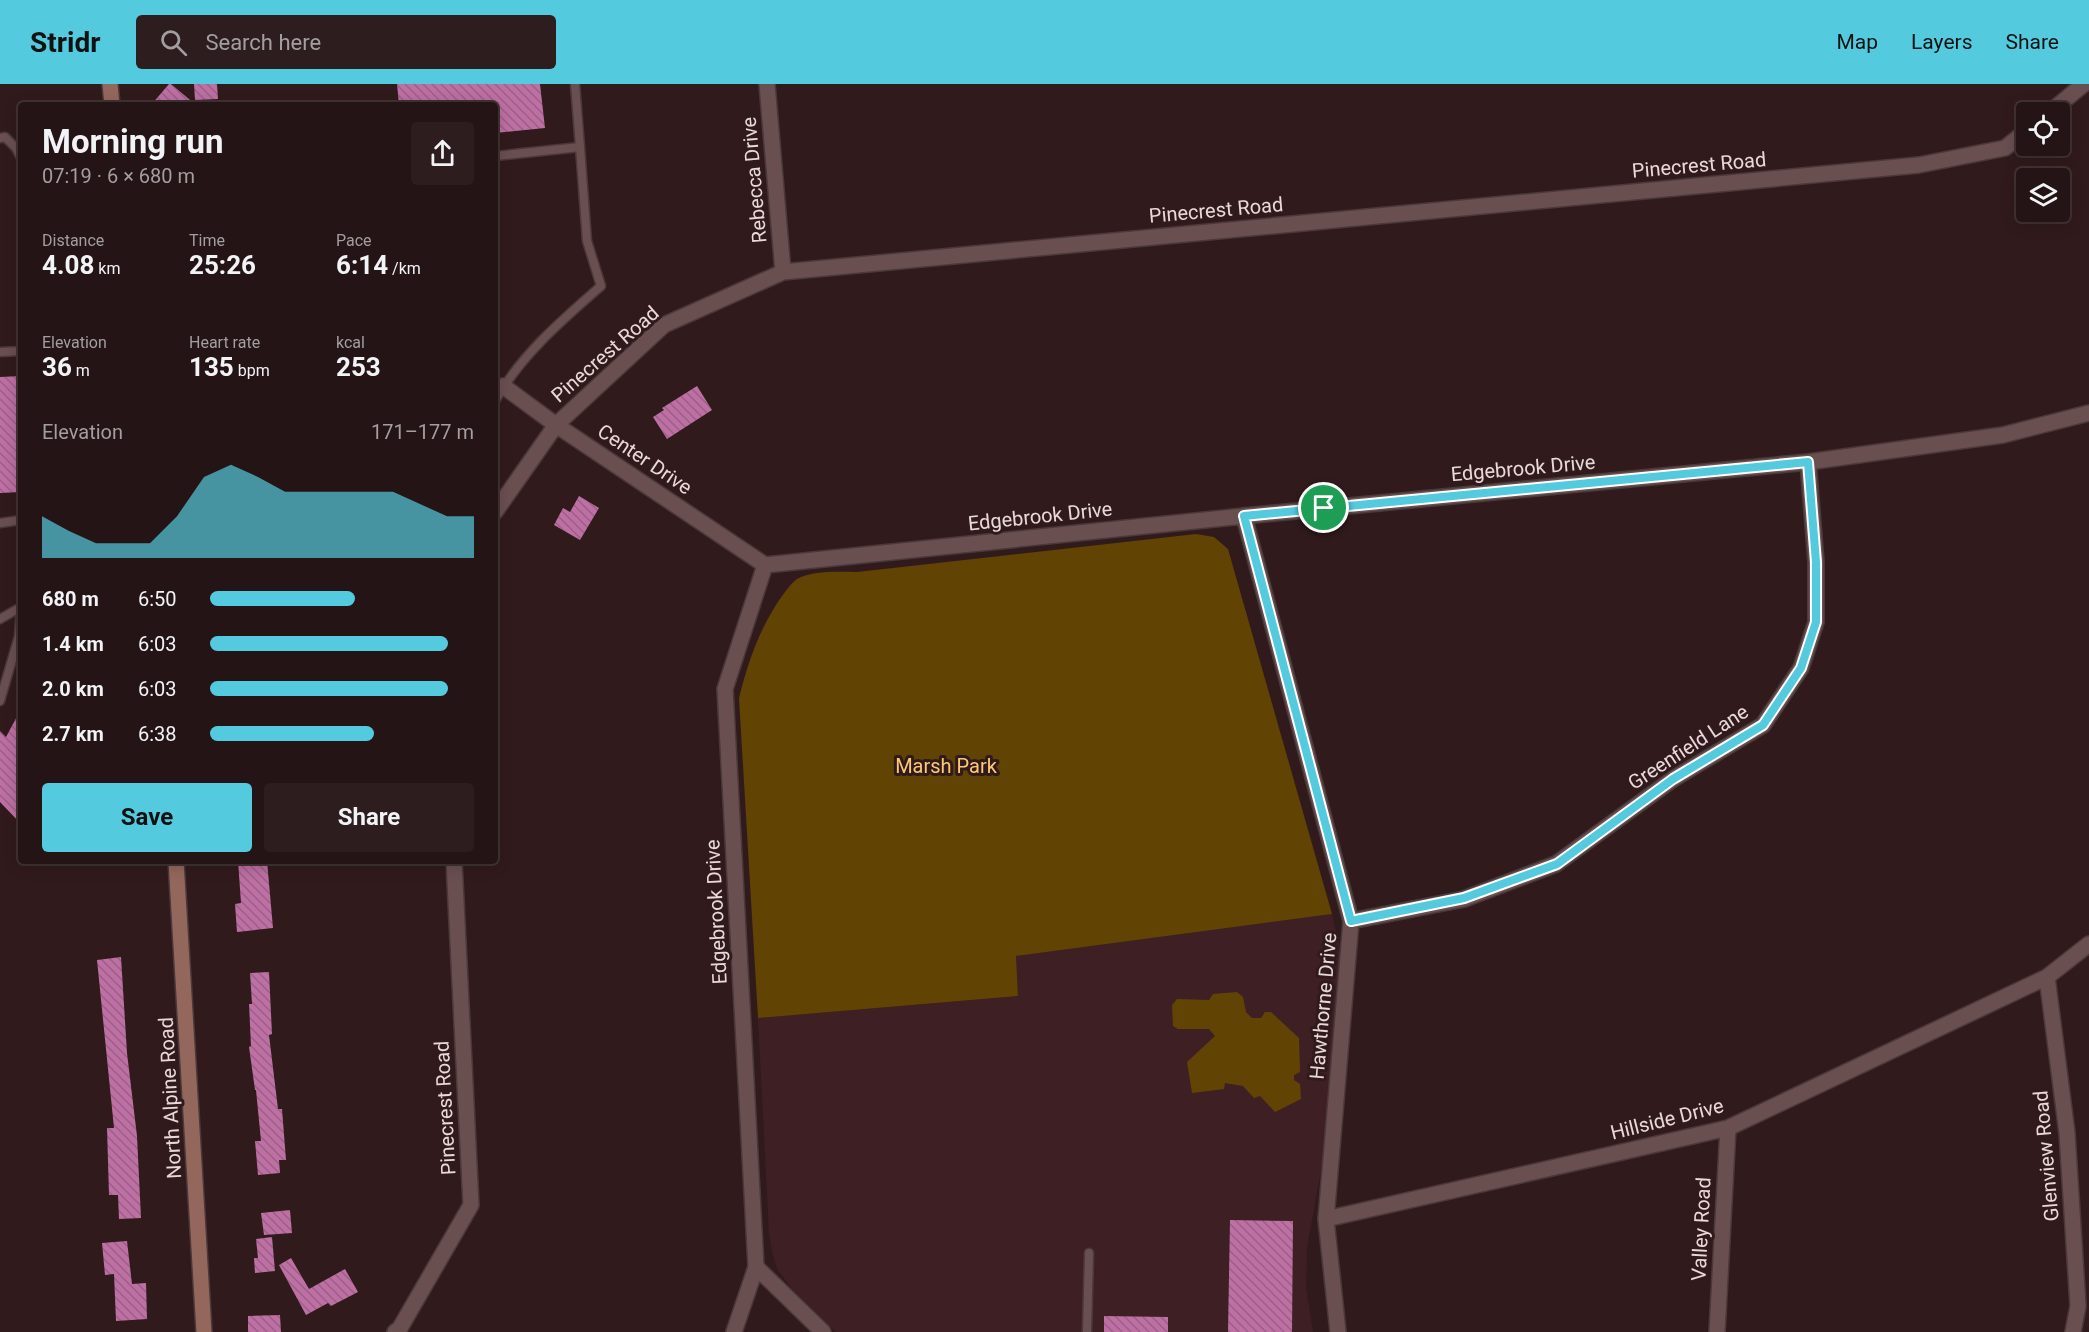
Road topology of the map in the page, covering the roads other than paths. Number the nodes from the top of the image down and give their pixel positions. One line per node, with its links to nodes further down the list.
1 (110, 84): 5 (main road)
2 (575, 84): 9 (lane)
3 (767, 84): 12 (street, Rebecca Drive)
4 (2084, 84): 6 (street)
5 (112, 102)
6 (2062, 102)
7 (0, 138): 10 (lane)
8 (2016, 139): 12 (street, Pinecrest Road)
9 (580, 147): 11 (lane); 15 (lane)
10 (18, 152)
11 (498, 156)
12 (783, 272): 17 (street, Pinecrest Road)
13 (18, 351): 14 (lane)
14 (0, 352)
15 (499, 384): 17 (street, Center Drive)
16 (2089, 413): 18 (street, Edgebrook Drive)
17 (556, 424): 19 (street, Pinecrest Road); 23 (street, Center Drive)
18 (1808, 462): 20 (street, Edgebrook Drive); 30 (street, Greenfield Lane)
19 (498, 508)
20 (1244, 516): 23 (street, Edgebrook Drive); 30 (street, Hawthorne Drive)
21 (18, 520): 22 (lane)
22 (0, 522)
23 (765, 566): 36 (street, Edgebrook Drive)
24 (18, 609): 25 (lane)
25 (0, 620)
26 (18, 639): 27 (lane)
27 (0, 701)
28 (176, 864): 37 (main road, North Alpine Road)
29 (454, 864): 38 (street, Pinecrest Road)
30 (1351, 921): 34 (street, Hawthorne Drive)
31 (2089, 944): 32 (street, Hillside Drive)
32 (2047, 977): 33 (street, Hillside Drive); 44 (street, Glenview Road)
33 (1728, 1128): 34 (street, Hillside Drive); 43 (street, Valley Road)
34 (1326, 1219): 42 (street, Hawthorne Drive)
35 (1089, 1253): 41 (lane)
36 (756, 1267): 39 (street, Edgebrook Drive); 40 (street)
37 (204, 1332)
38 (395, 1332)
39 (734, 1332)
40 (823, 1332)
41 (1087, 1332)
42 (1338, 1332)
43 (1717, 1332)
44 (2073, 1332)

